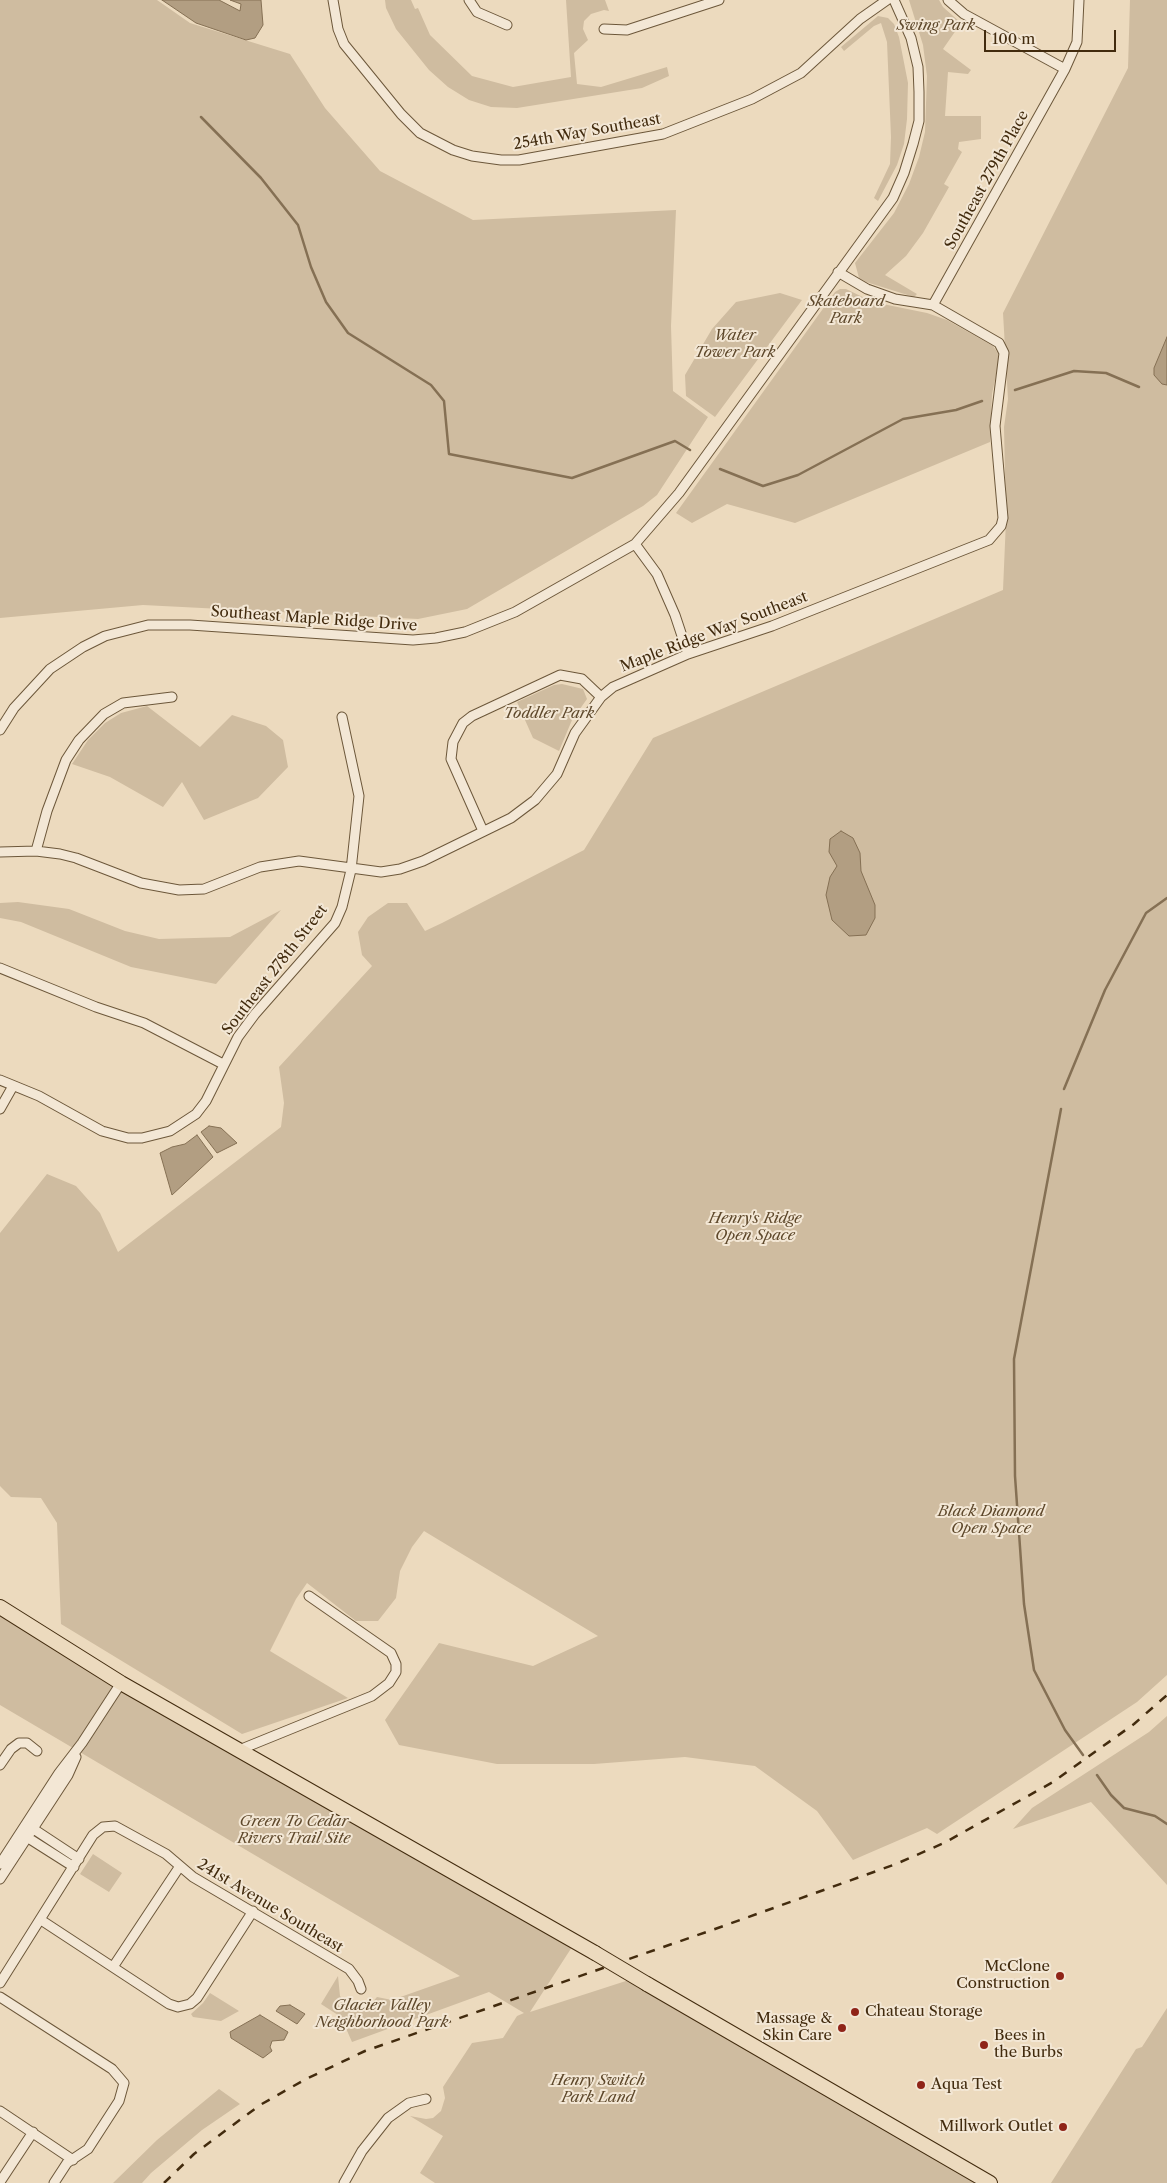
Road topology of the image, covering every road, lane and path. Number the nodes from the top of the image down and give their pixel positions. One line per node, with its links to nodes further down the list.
1 (333, 0): 4 (street, 254th Way Southeast)
2 (468, 0): 8 (street)
3 (719, 0): 9 (street)
4 (887, 0)
5 (894, 0): 11 (street, Southeast Maple Ridge Drive)
6 (948, 0): 10 (street)
7 (1079, 0): 10 (street, Southeast 279th Place)
8 (507, 25)
9 (604, 29)
10 (1065, 69): 12 (street, Southeast 279th Place)
11 (838, 272): 12 (street); 13 (street, Southeast Maple Ridge Drive)
12 (933, 305): 14 (street, Maple Ridge Way Southeast)
13 (635, 544): 14 (street); 18 (street, Southeast Maple Ridge Drive)
14 (688, 654): 16 (street, Maple Ridge Way Southeast)
15 (172, 697): 20 (street)
16 (601, 697): 19 (street, Maple Ridge Way Southeast); 19 (street)
17 (342, 717): 22 (street, Southeast 278th Street)
18 (1, 725)
19 (483, 831): 22 (street, Maple Ridge Way Southeast)
20 (36, 851): 21 (street, Maple Ridge Way Southeast); 22 (street, Maple Ridge Way Southeast)
21 (0, 852)
22 (351, 870): 24 (street, Southeast 278th Street)
23 (0, 968): 24 (street)
24 (223, 1064): 26 (street, Southeast 278th Street)
25 (0, 1080): 26 (street, Southeast 278th Street)
26 (13, 1086): 27 (street)
27 (0, 1109)
28 (309, 1596): 31 (street)
29 (0, 1607): 30 (main road)
30 (122, 1682): 31 (main road); 34 (street)
31 (239, 1750): 53 (main road, bridge)
32 (37, 1751): 33 (street)
33 (0, 1765)
34 (29, 1826): 35 (street); 36 (street)
35 (23, 1835): 36 (street); 37 (street); 39 (street)
36 (76, 1863): 38 (street, 241st Avenue Southeast); 41 (street)
37 (0, 1864)
38 (180, 1866): 40 (street, 241st Avenue Southeast); 42 (street)
39 (0, 1879)
40 (253, 1911): 42 (street); 44 (street, 241st Avenue Southeast)
41 (41, 1920): 42 (street); 43 (street)
42 (113, 1967)
43 (0, 1982)
44 (361, 1989)
45 (0, 1997): 49 (street)
46 (426, 2099): 52 (street)
47 (0, 2110): 48 (street)
48 (33, 2132): 49 (street); 50 (street)
49 (73, 2160): 51 (street)
50 (0, 2182)
51 (54, 2183)
52 (344, 2183)
53 (990, 2183)

